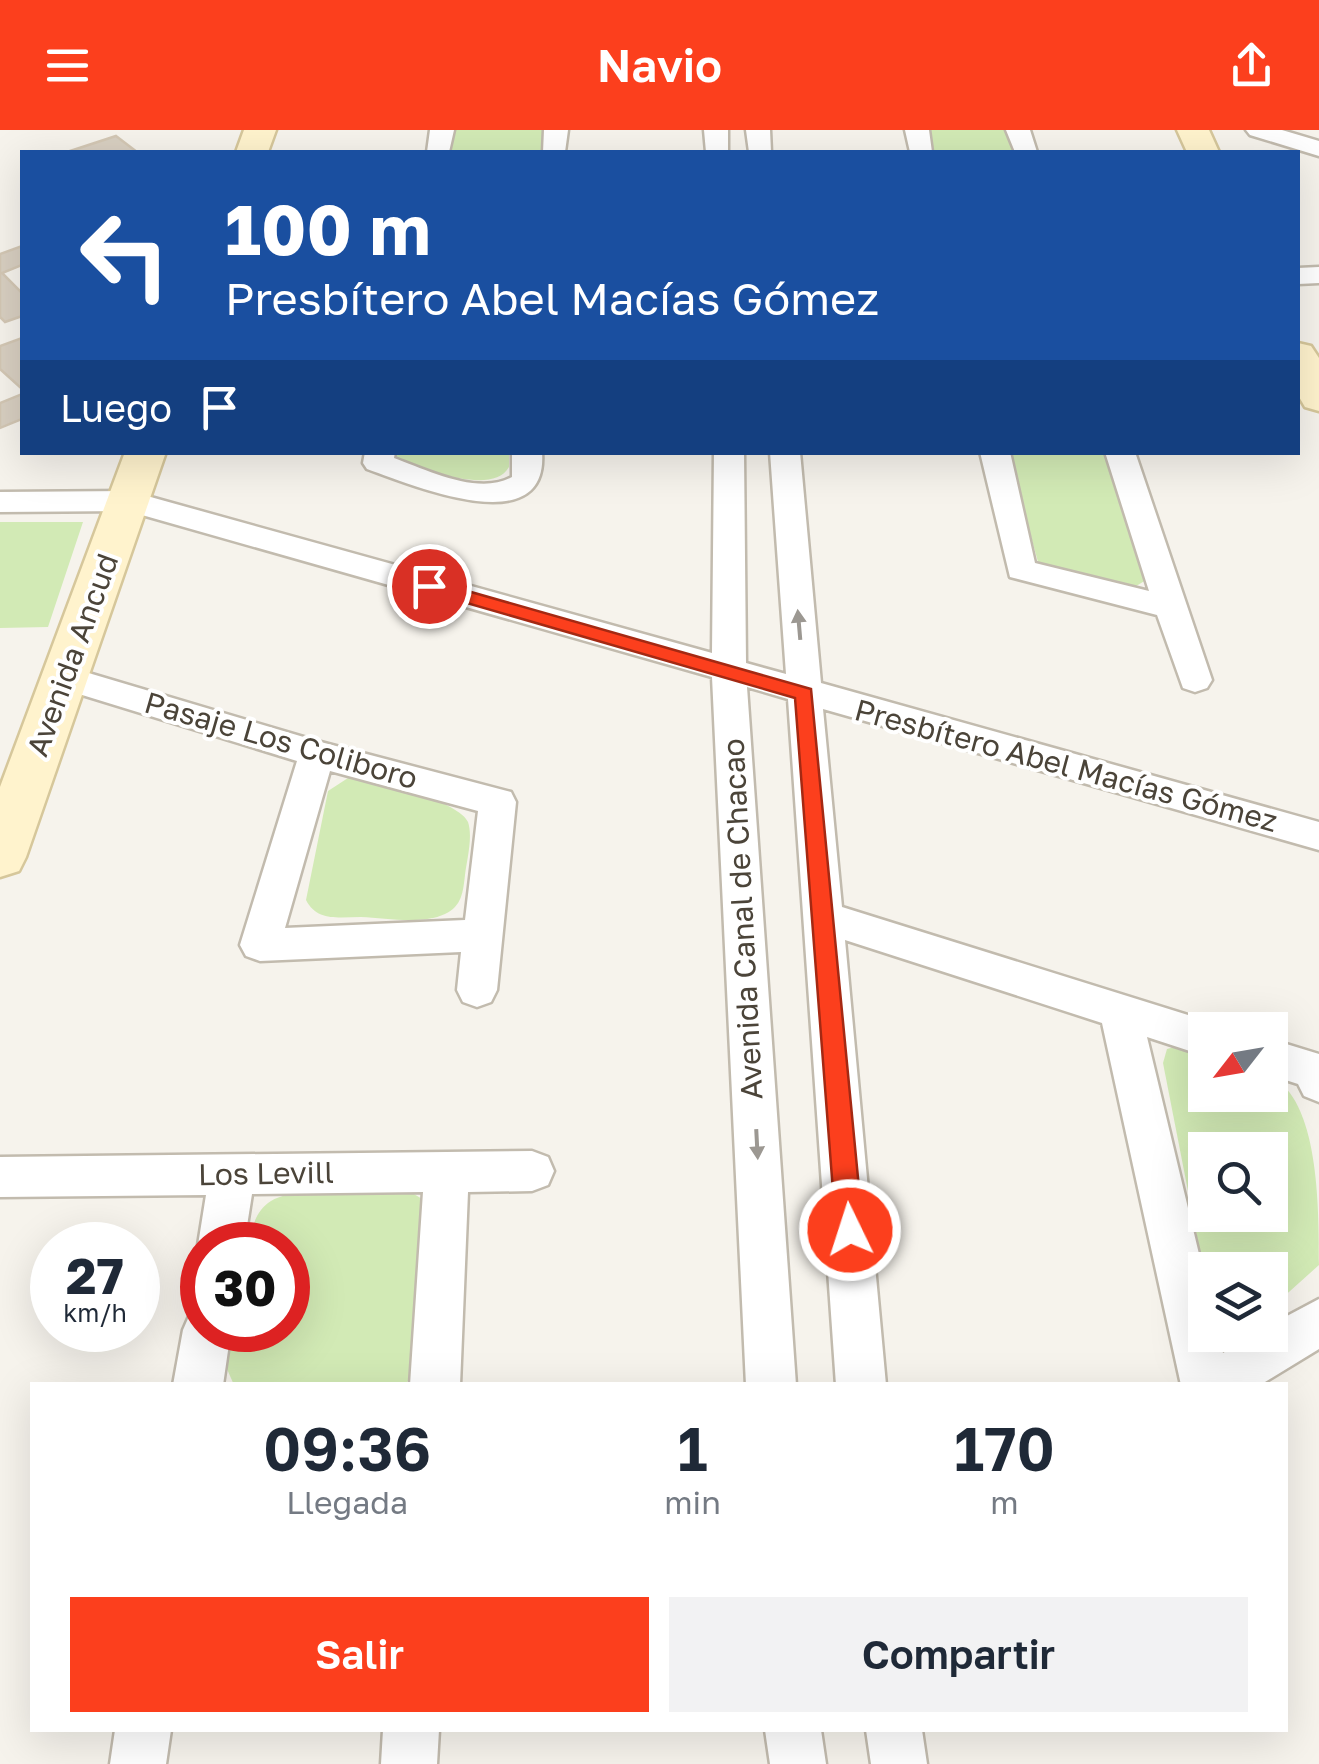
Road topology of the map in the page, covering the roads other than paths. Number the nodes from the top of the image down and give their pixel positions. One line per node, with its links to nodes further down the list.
1 (1258, 130): 2 (street)
2 (1319, 149)
3 (1300, 358): 4 (street)
4 (1319, 399)
5 (145, 455): 12 (street, Avenida Ancud)
6 (527, 455): 11 (street)
7 (729, 455): 15 (street, Avenida Canal de Chacao)
8 (785, 455): 18 (street, one-way to 8)
9 (996, 455): 14 (street)
10 (1121, 455): 14 (street)
11 (379, 458)
12 (129, 501): 13 (street, Presbítero Abel Macías Gómez); 15 (street, Presbítero Abel Macías Gómez); 16 (street, Avenida Ancud)
13 (0, 502)
14 (1170, 607): 17 (street)
15 (729, 671): 18 (street, Presbítero Abel Macías Gómez); 38 (street, Avenida Canal de Chacao, one-way to 38)
16 (64, 678): 19 (street, Pasaje Los Coliboro); 21 (street, Avenida Ancud)
17 (1196, 680)
18 (804, 694): 20 (street, Presbítero Abel Macías Gómez); 22 (street)
19 (317, 754): 23 (street, Pasaje Los Coliboro); 23 (street)
20 (1319, 836)
21 (0, 857)
22 (825, 918): 25 (street); 39 (street)
23 (482, 935): 24 (street)
24 (476, 990)
25 (1120, 1012): 26 (street); 40 (street)
26 (1188, 1033)
27 (1288, 1063): 28 (street)
28 (1319, 1083)
29 (532, 1171): 30 (street, Los Levill)
30 (446, 1172): 31 (street, Los Levill); 37 (street)
31 (232, 1174): 32 (street, Los Levill); 33 (street)
32 (0, 1177)
33 (225, 1222)
34 (1319, 1322): 41 (street)
35 (203, 1352): 36 (street)
36 (198, 1382)
37 (435, 1382)
38 (771, 1382)
39 (862, 1382)
40 (1205, 1382)
41 (1220, 1382)
42 (143, 1732): 46 (street)
43 (411, 1732): 47 (street)
44 (794, 1732): 48 (street)
45 (894, 1732): 49 (street)
46 (138, 1764)
47 (409, 1764)
48 (798, 1764)
49 (899, 1764)

